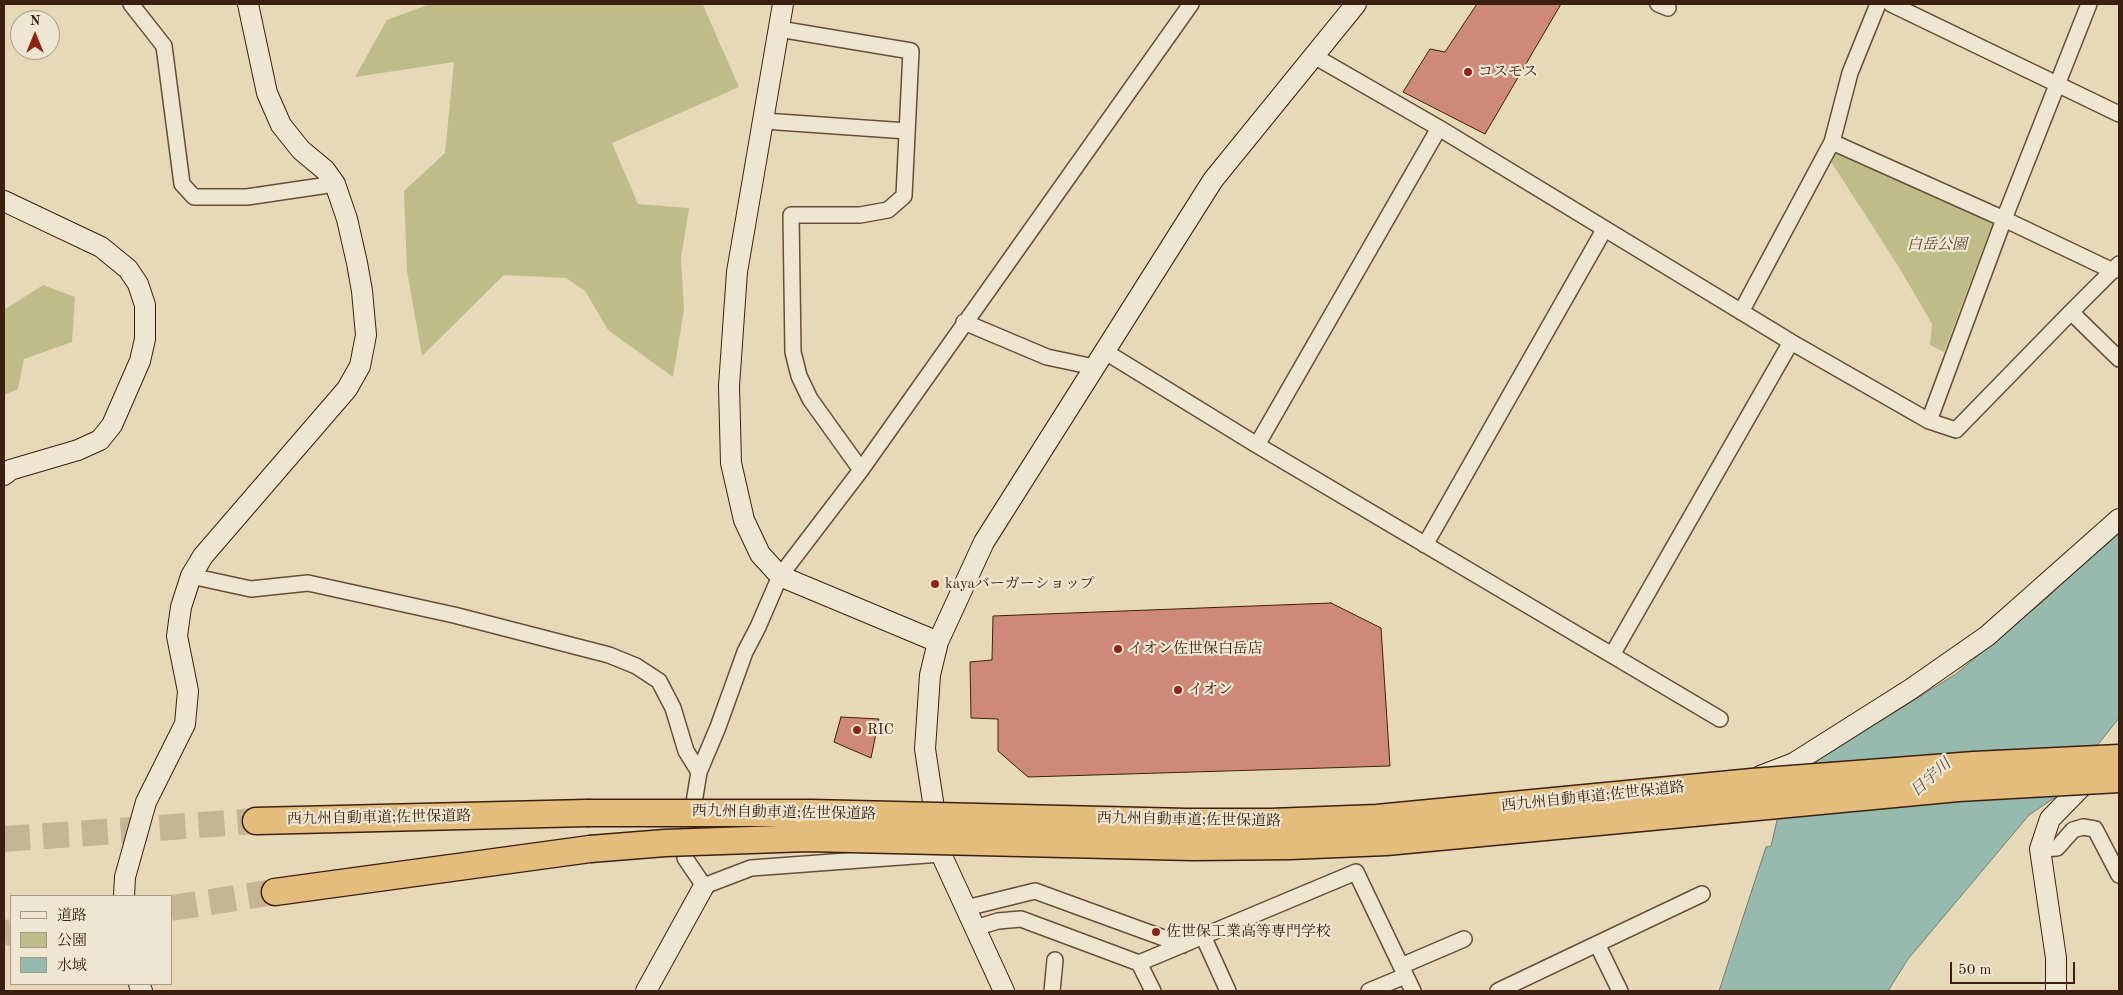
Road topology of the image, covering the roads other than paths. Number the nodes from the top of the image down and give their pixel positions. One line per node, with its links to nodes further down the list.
1 (131, 4): 17 (street)
2 (783, 4): 9 (street)
3 (1192, 4): 24 (street)
4 (1356, 4): 10 (street)
5 (1878, 4): 16 (street)
6 (1891, 4): 11 (street)
7 (2089, 4): 11 (street)
8 (254, 6): 17 (street)
9 (779, 30): 13 (street); 15 (street)
10 (1314, 56): 14 (street); 26 (street)
11 (2058, 85): 12 (street); 19 (street)
12 (2119, 114)
13 (764, 120): 15 (street); 35 (street)
14 (1439, 128): 20 (street); 29 (street)
15 (907, 130): 30 (street)
16 (1832, 142): 19 (street); 22 (street)
17 (335, 184): 34 (street)
18 (4, 201): 31 (street)
19 (2004, 219): 21 (street); 28 (street)
20 (1604, 230): 22 (street); 33 (street)
21 (2116, 267): 23 (street)
22 (1741, 312): 25 (street)
23 (2071, 312): 27 (street); 28 (street)
24 (964, 322): 26 (street); 30 (street)
25 (1791, 342): 28 (street); 37 (street)
26 (1099, 359): 29 (street); 36 (street)
27 (2119, 359)
28 (1929, 421)
29 (1257, 445): 33 (street)
30 (861, 470): 35 (street)
31 (4, 475)
32 (2119, 519): 43 (street)
33 (1425, 544): 37 (street)
34 (191, 576): 41 (street); 51 (street)
35 (780, 576): 36 (street); 41 (street)
36 (938, 642): 46 (street)
37 (1612, 655): 38 (street)
38 (1720, 719)
39 (2119, 746): 40 (street); 45 (street)
40 (2109, 753): 43 (street, bridge); 44 (highway, 西九州自動車道;佐世保道路, bridge)
41 (699, 772): 48 (street)
42 (2119, 779): 49 (highway, 西九州自動車道;佐世保道路, bridge)
43 (1696, 801): 46 (street)
44 (256, 821)
45 (2040, 848): 47 (street); 70 (street)
46 (941, 854): 48 (street); 52 (street)
47 (2119, 875)
48 (704, 886): 61 (street)
49 (275, 892)
50 (1702, 894): 56 (street)
51 (124, 895)
52 (966, 908): 53 (street); 57 (street)
53 (975, 928): 59 (street); 62 (street)
54 (1203, 936): 57 (street); 60 (street); 65 (street)
55 (1464, 939): 60 (street)
56 (1597, 944): 68 (street); 69 (street)
57 (1182, 945): 59 (street)
58 (1055, 960): 63 (street)
59 (1139, 963): 64 (street)
60 (1403, 971): 66 (street); 67 (street)
61 (646, 991)
62 (1004, 991)
63 (1052, 991)
64 (1153, 991)
65 (1228, 991)
66 (1369, 991)
67 (1413, 991)
68 (1498, 991)
69 (1620, 991)
70 (2056, 991)

